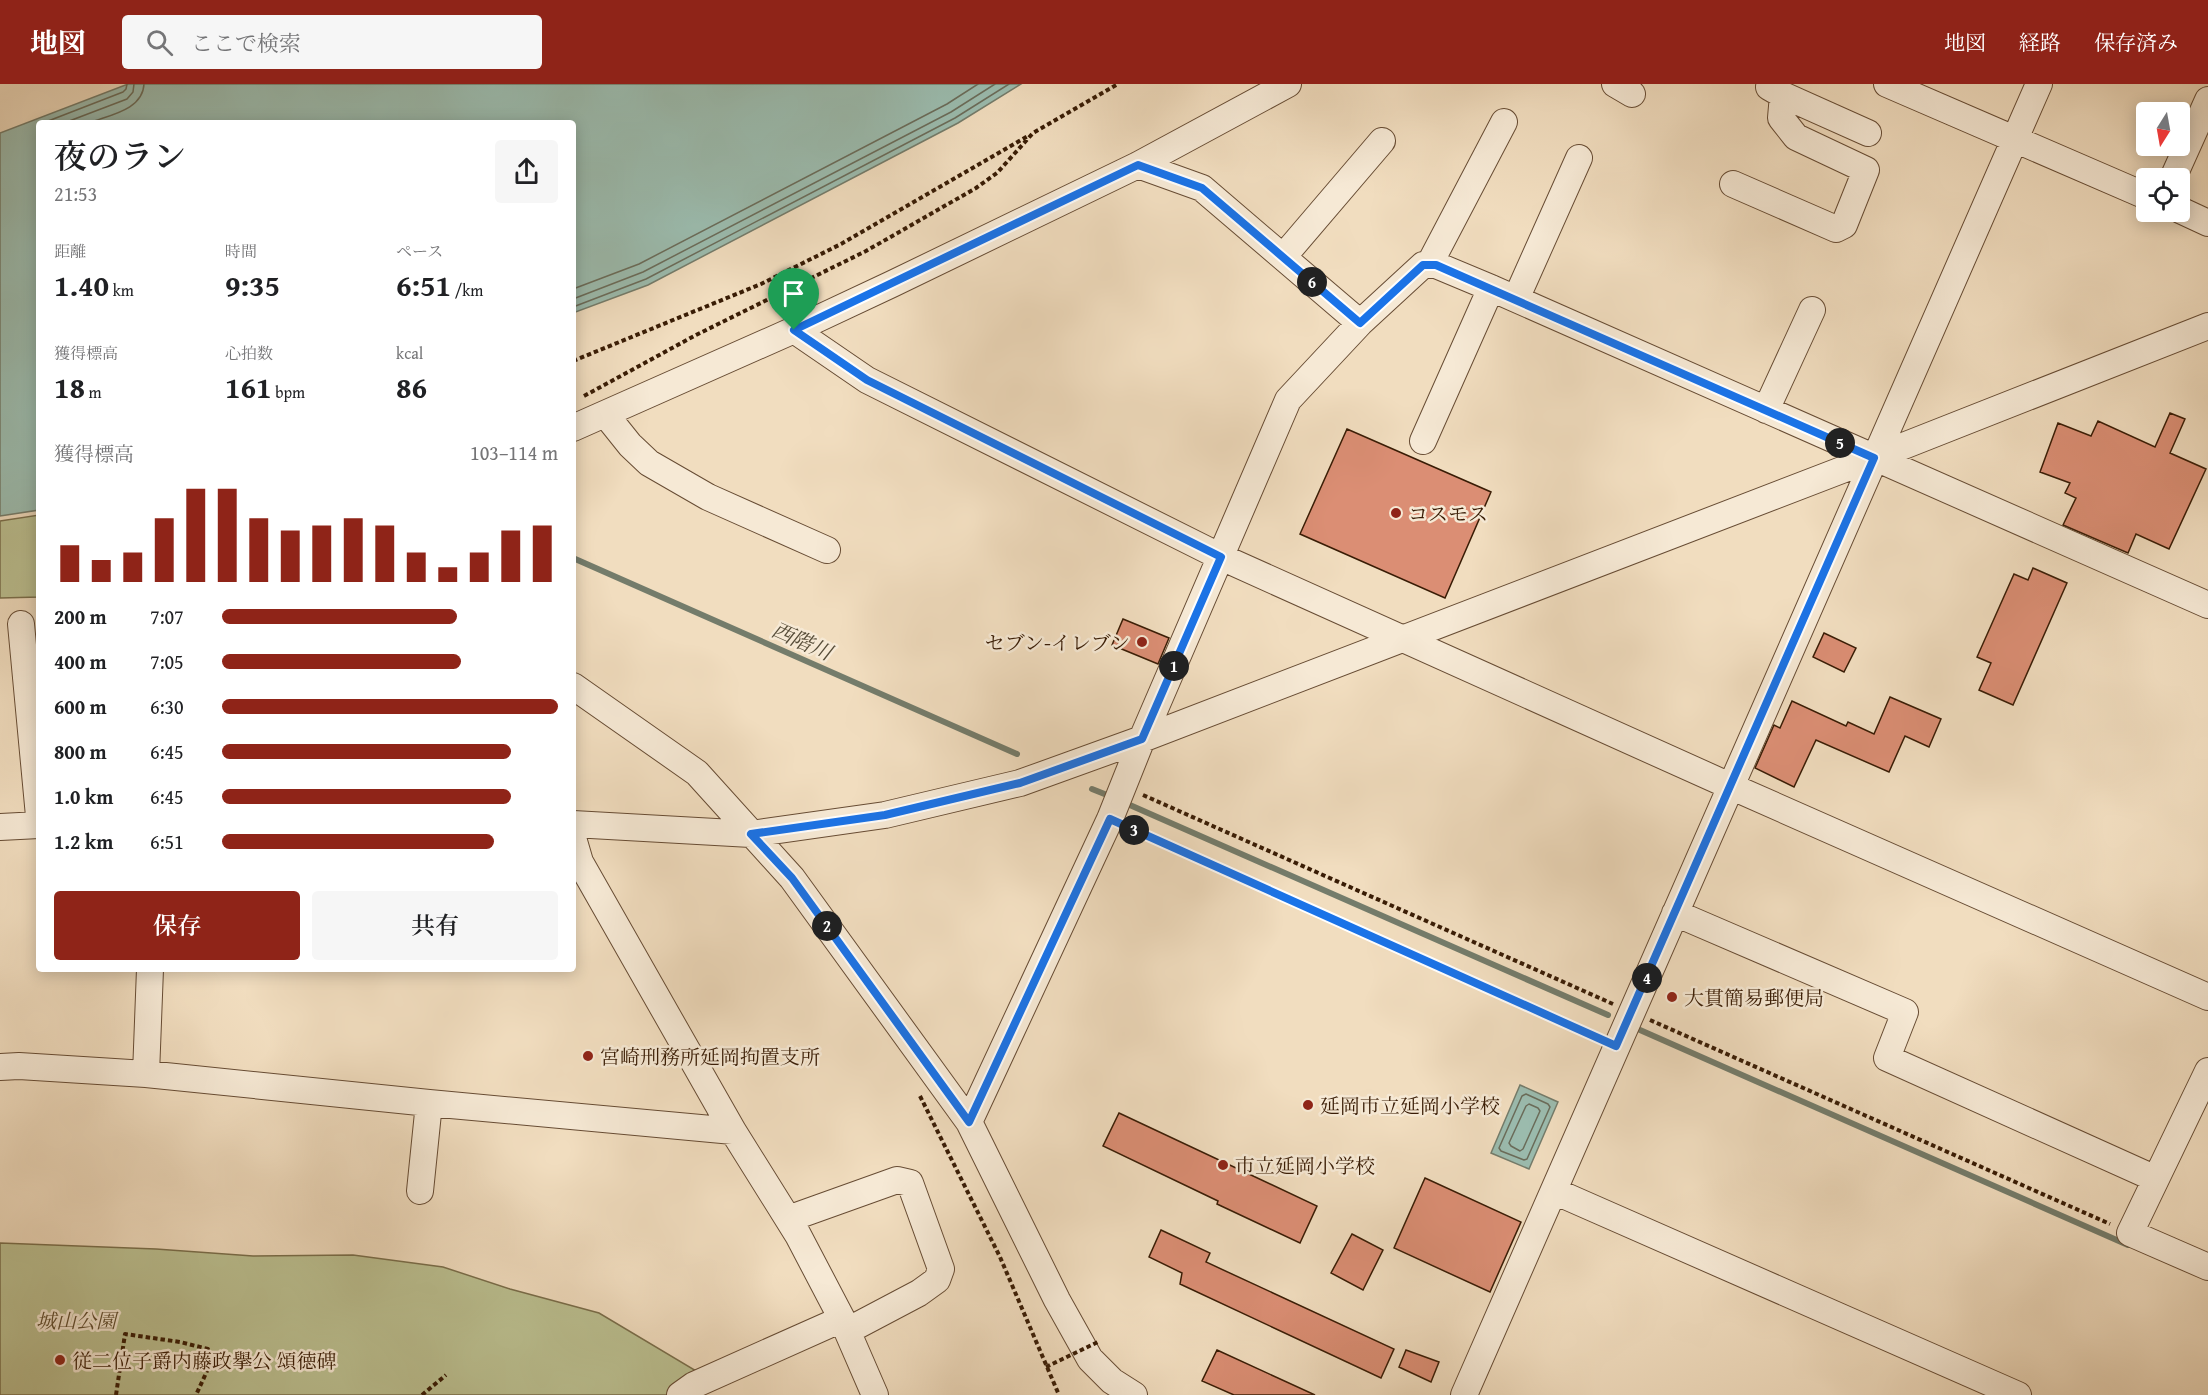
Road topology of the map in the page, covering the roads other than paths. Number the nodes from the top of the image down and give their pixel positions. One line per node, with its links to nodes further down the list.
1 (1288, 84): 11 (street)
2 (1887, 84): 8 (street)
3 (2039, 84): 8 (street)
4 (1772, 88): 7 (street); 13 (street)
5 (2208, 100): 12 (street)
6 (1504, 122): 18 (street)
7 (1868, 133)
8 (2015, 139): 14 (street); 29 (street)
9 (1382, 141): 17 (street)
10 (1579, 158): 20 (street)
11 (1138, 165): 17 (street); 24 (street)
12 (2178, 168)
13 (1733, 184)
14 (2136, 192)
15 (2190, 215): 16 (street)
16 (2208, 223)
17 (1283, 257): 22 (street)
18 (1429, 265): 19 (street); 22 (street)
19 (1491, 288): 20 (street); 28 (street)
20 (1516, 299): 25 (street)
21 (1812, 310): 25 (street)
22 (1360, 323): 31 (street)
23 (2208, 326): 29 (street)
24 (794, 330): 26 (street); 31 (street)
25 (1766, 410): 29 (street)
26 (606, 415): 27 (street); 30 (street)
27 (576, 427)
28 (1424, 441)
29 (1874, 458): 32 (street); 34 (street); 38 (street)
30 (827, 550)
31 (1221, 557): 34 (street); 36 (street)
32 (2208, 605)
33 (21, 624): 37 (street)
34 (1400, 638): 36 (street); 38 (street)
35 (576, 688): 42 (street)
36 (1142, 739): 42 (street); 51 (street)
37 (36, 784)
38 (1730, 786): 44 (street); 46 (street)
39 (576, 824): 42 (street)
40 (36, 825): 41 (street)
41 (0, 827)
42 (751, 834): 51 (street)
43 (576, 848): 52 (street)
44 (1675, 913): 53 (street); 55 (street)
45 (150, 972): 49 (street)
46 (2208, 997)
47 (0, 1068): 49 (street)
48 (2208, 1071): 53 (street)
49 (146, 1074): 50 (street)
50 (429, 1103): 52 (street); 54 (street)
51 (969, 1122): 61 (street)
52 (733, 1131): 56 (street)
53 (2156, 1179): 57 (street)
54 (420, 1191)
55 (1554, 1191): 62 (street); 63 (street)
56 (788, 1219): 58 (street); 58 (street)
57 (2208, 1267)
58 (844, 1325): 59 (street); 60 (street)
59 (680, 1395)
60 (874, 1395)
61 (1134, 1395)
62 (1464, 1395)
63 (2018, 1395)

